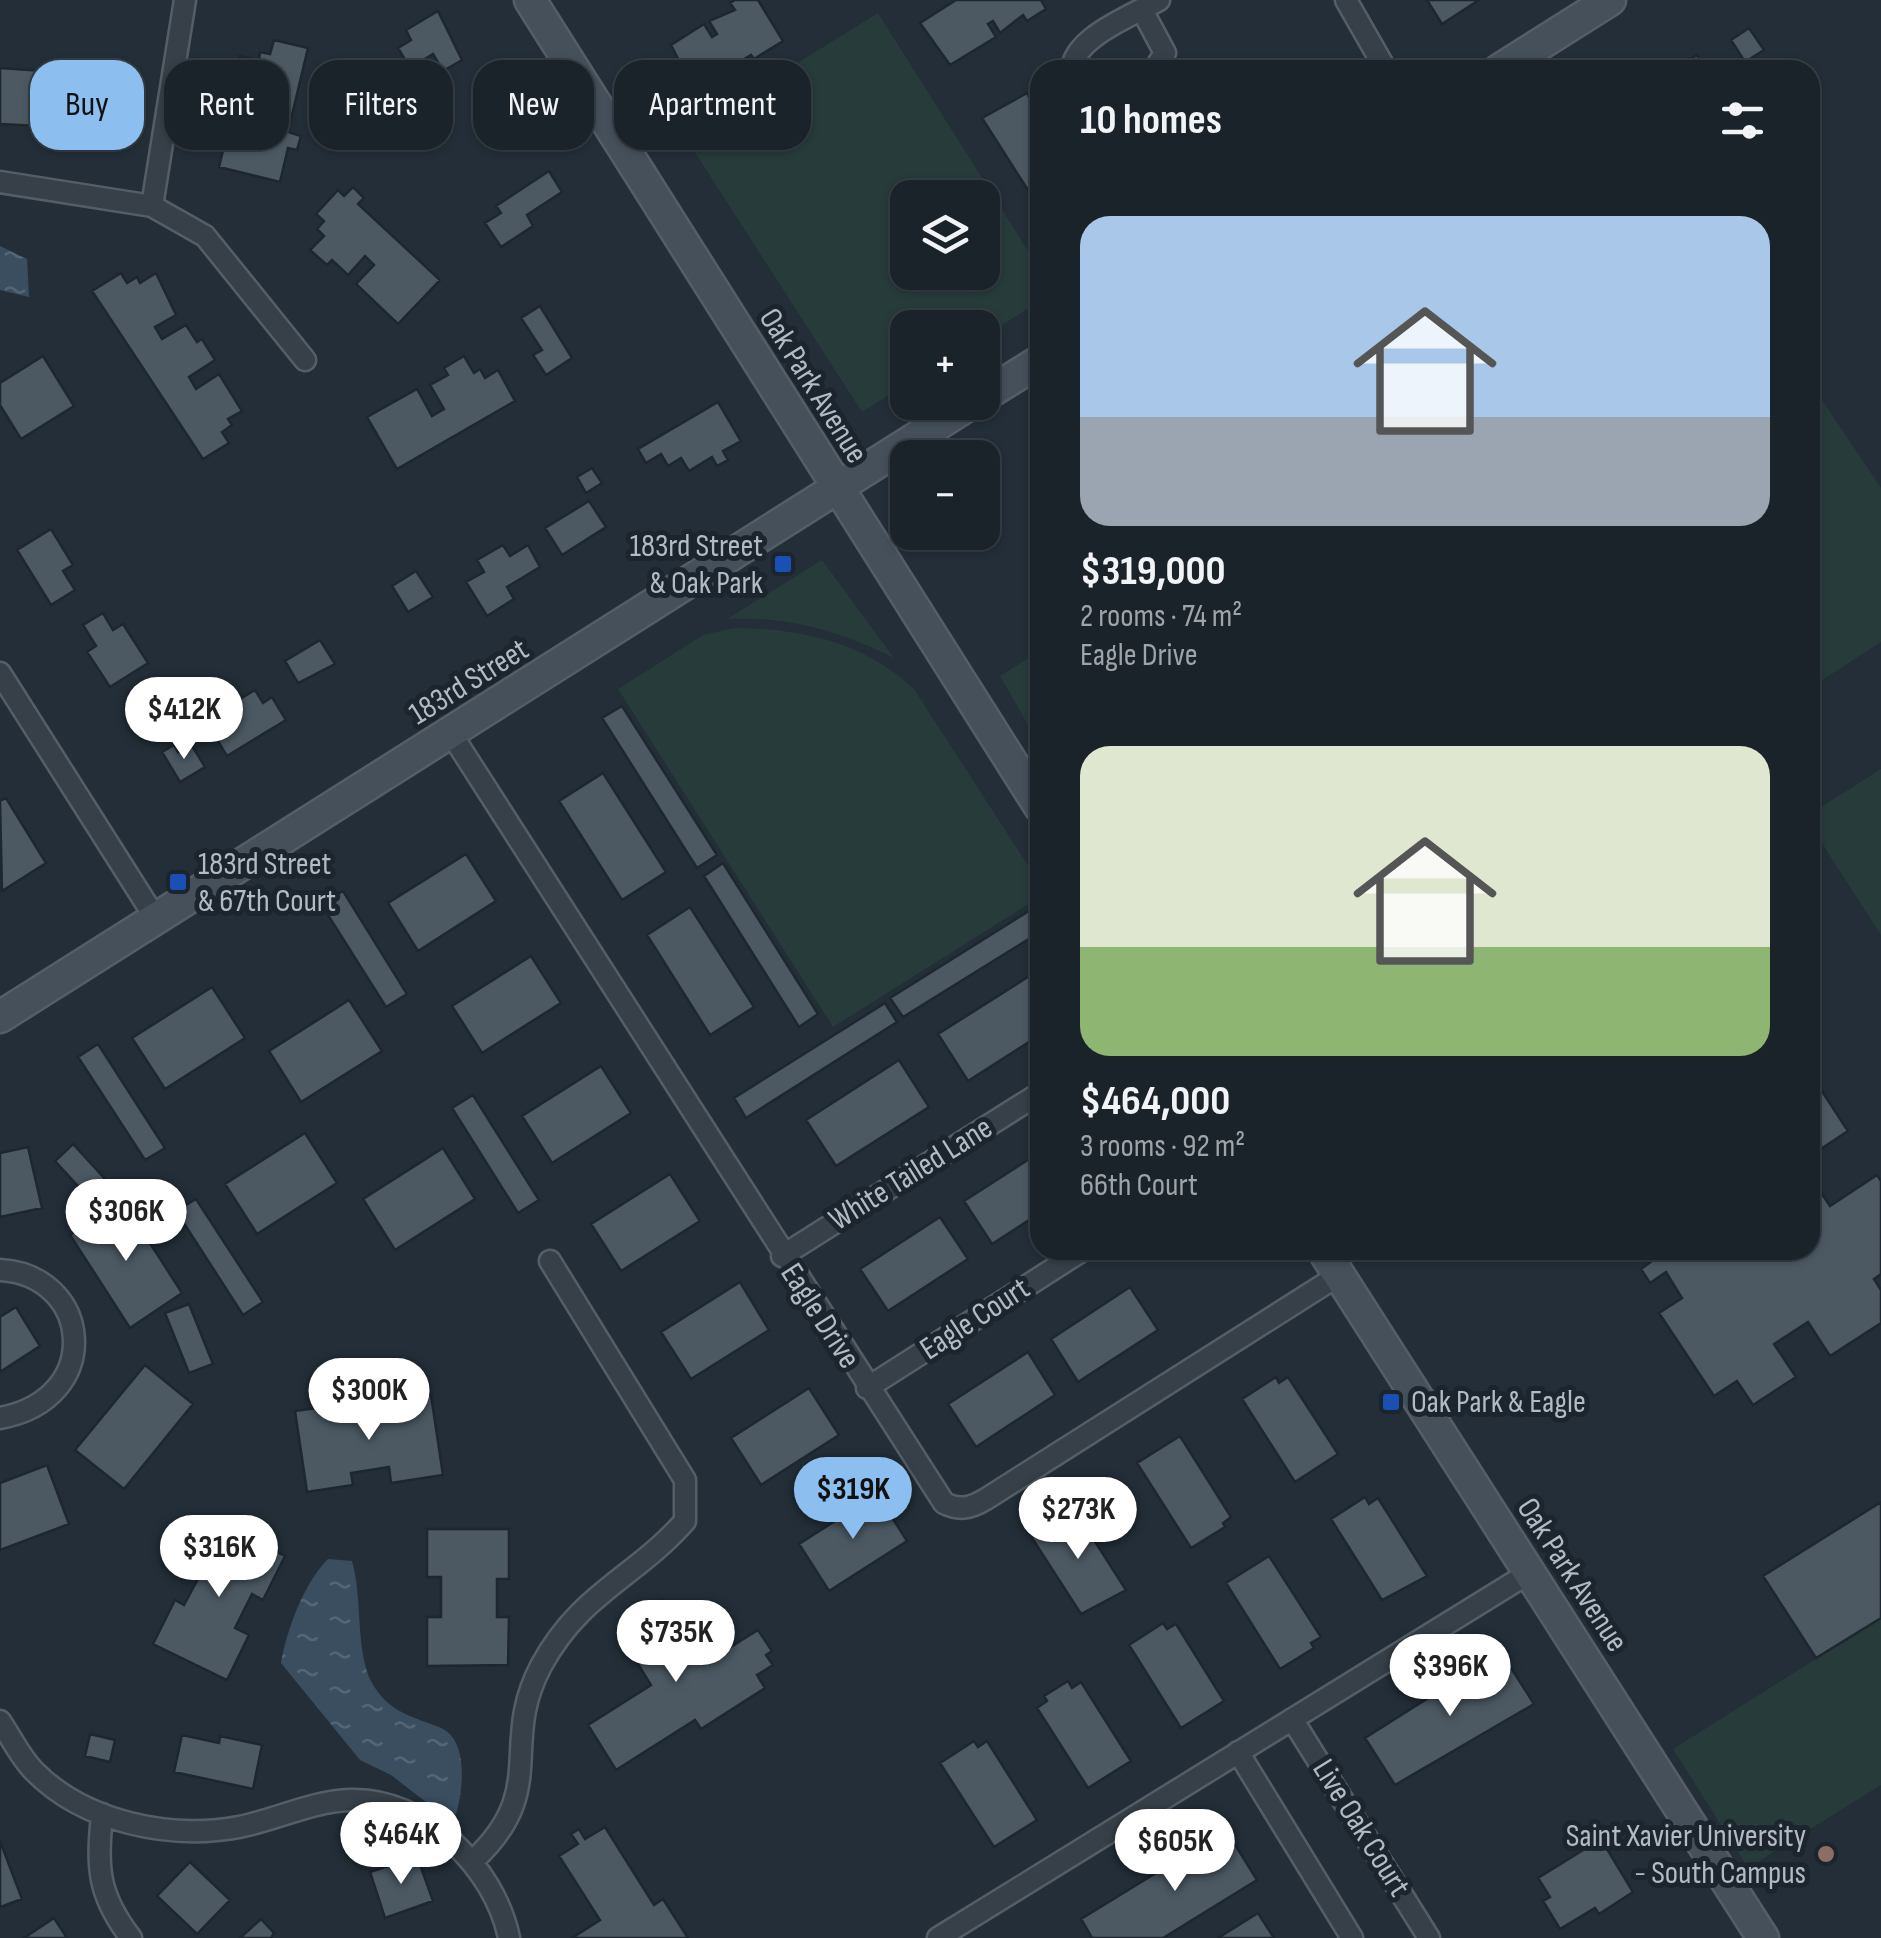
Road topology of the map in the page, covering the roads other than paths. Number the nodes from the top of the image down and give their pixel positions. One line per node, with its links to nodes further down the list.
1 (185, 0): 11 (street)
2 (530, 0): 16 (street, Oak Park Avenue)
3 (1346, 0): 8 (street)
4 (1610, 0): 9 (street)
5 (1150, 5): 6 (street); 7 (street)
6 (1074, 60)
7 (1160, 60)
8 (1380, 60)
9 (1515, 60)
10 (0, 182): 11 (street)
11 (152, 206): 12 (street)
12 (305, 360)
13 (1030, 367): 14 (street)
14 (1000, 386)
15 (945, 420): 16 (street, 183rd Street)
16 (836, 488): 18 (street, 183rd Street); 19 (street, Oak Park Avenue)
17 (0, 673): 20 (street)
18 (452, 735): 20 (street, 183rd Street); 23 (street, Eagle Drive)
19 (1030, 791)
20 (156, 919): 21 (street, 183rd Street)
21 (0, 1017)
22 (1030, 1099): 23 (street, White Tailed Lane)
23 (782, 1256): 28 (street, Eagle Drive)
24 (1067, 1260): 28 (street, Eagle Court)
25 (550, 1261): 35 (street)
26 (1331, 1262): 28 (street, Eagle Drive); 30 (street, Oak Park Avenue)
27 (0, 1270): 29 (street)
28 (867, 1388)
29 (0, 1418)
30 (1529, 1572): 31 (street); 41 (street, Oak Park Avenue)
31 (1292, 1719): 33 (street); 40 (street, Live Oak Court)
32 (0, 1721): 34 (street)
33 (1238, 1752): 38 (street); 39 (street, Live Oak Court)
34 (102, 1814): 35 (street); 36 (street)
35 (474, 1860): 37 (street)
36 (130, 1938)
37 (509, 1938)
38 (938, 1938)
39 (1352, 1938)
40 (1429, 1938)
41 (1762, 1938)

